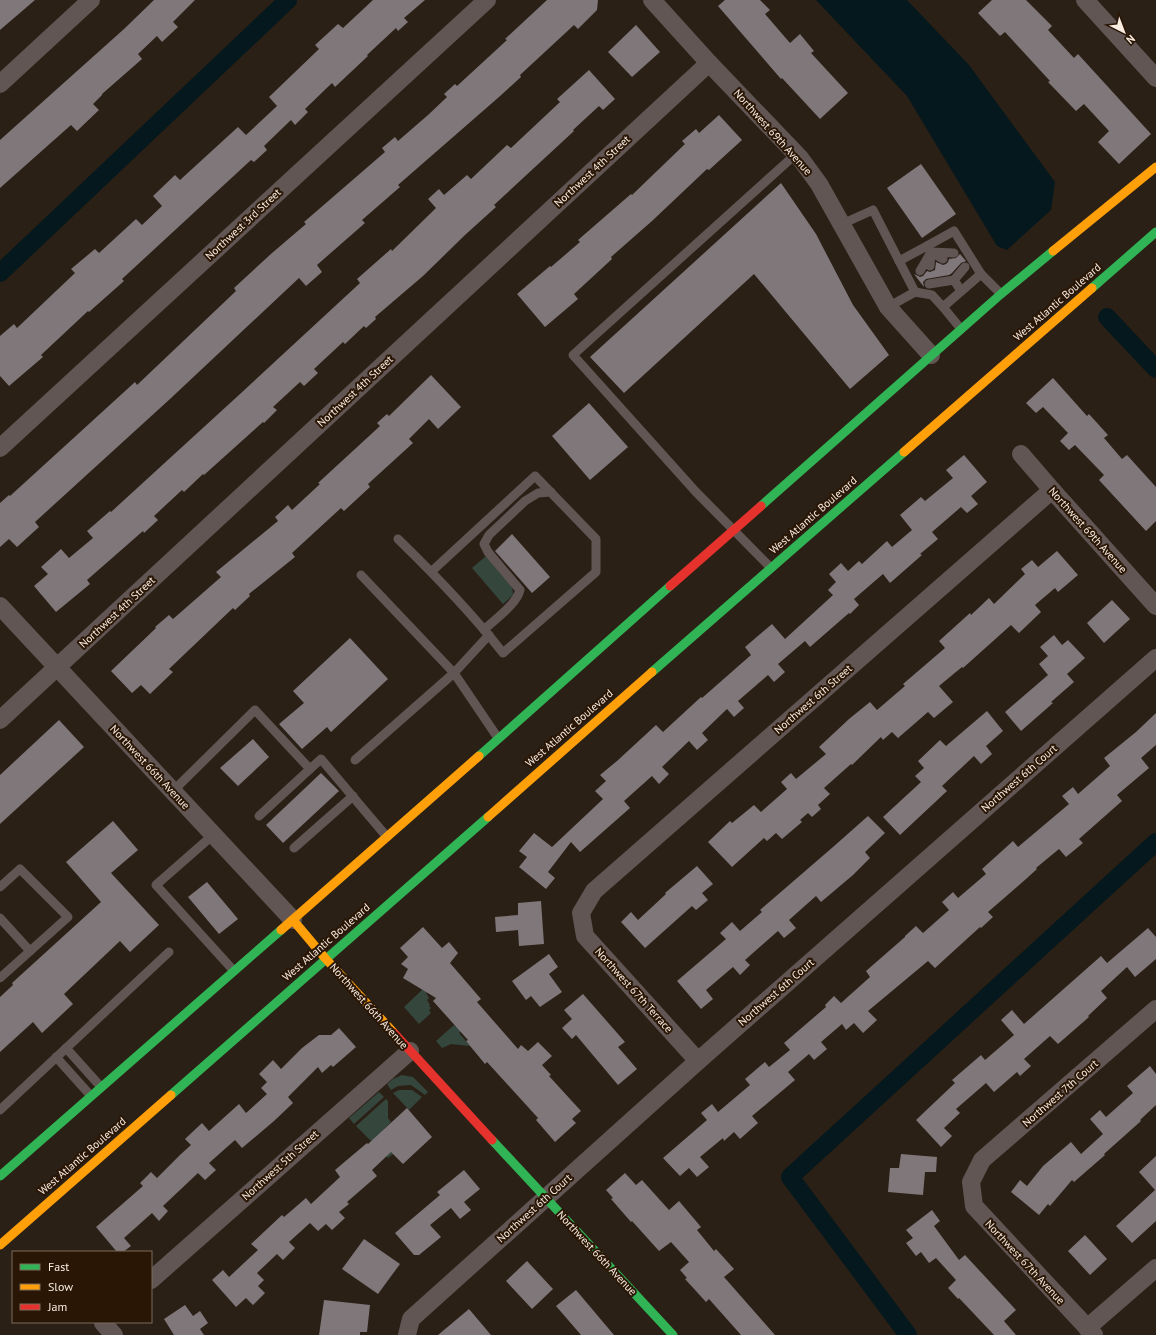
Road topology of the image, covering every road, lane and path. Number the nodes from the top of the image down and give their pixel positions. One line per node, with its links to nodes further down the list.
1 (91, 0): 7 (street)
2 (487, 0): 30 (street, Northwest 3rd Street)
3 (652, 0): 5 (street, Northwest 69th Avenue)
4 (1085, 0): 6 (street)
5 (709, 63): 8 (street, Northwest 69th Avenue); 43 (street, Northwest 4th Street)
6 (1156, 78)
7 (0, 84)
8 (796, 154): 10 (street, Northwest 69th Avenue); 34 (lane)
9 (1156, 167): 25 (main road)
10 (842, 224): 15 (lane); 26 (street, Northwest 69th Avenue)
11 (1156, 232): 36 (main road, West Atlantic Boulevard)
12 (929, 249): 13 (lane); 14 (lane); 15 (lane); 16 (lane); 18 (lane); 19 (lane)
13 (954, 253)
14 (943, 258)
15 (900, 261): 24 (lane)
16 (930, 266)
17 (965, 267): 20 (lane)
18 (920, 271)
19 (981, 274): 23 (lane); 25 (lane)
20 (954, 276): 21 (lane); 22 (lane); 23 (lane)
21 (941, 279)
22 (929, 284)
23 (961, 291): 27 (lane)
24 (915, 292): 26 (lane); 27 (lane)
25 (1001, 294): 28 (main road)
26 (888, 307): 29 (street, Northwest 69th Avenue)
27 (943, 307): 28 (lane)
28 (961, 329): 29 (main road)
29 (931, 355): 34 (main road)
30 (0, 448)
31 (1021, 454): 32 (street, Northwest 69th Avenue)
32 (1052, 490): 40 (street, Northwest 69th Avenue); 56 (street, Northwest 6th Street)
33 (551, 492): 37 (lane); 41 (lane); 41 (lane)
34 (734, 530): 36 (lane); 46 (main road)
35 (398, 539): 37 (lane)
36 (771, 568): 61 (main road, West Atlantic Boulevard)
37 (431, 572): 41 (lane)
38 (361, 576): 44 (lane)
39 (0, 606): 43 (street, Northwest 66th Avenue)
40 (1156, 606)
41 (487, 633): 44 (lane)
42 (1156, 658): 68 (street, Northwest 6th Court)
43 (57, 667): 45 (street, Northwest 4th Street); 49 (street, Northwest 66th Avenue)
44 (454, 674): 46 (lane); 47 (lane)
45 (0, 720)
46 (498, 738): 53 (main road)
47 (355, 760)
48 (310, 769): 49 (lane); 50 (lane); 51 (lane)
49 (173, 792): 52 (street, Northwest 66th Avenue)
50 (353, 796): 53 (lane); 54 (lane)
51 (259, 816)
52 (213, 835): 58 (street, Northwest 66th Avenue); 62 (lane)
53 (387, 837): 58 (main road)
54 (294, 848)
55 (0, 887): 59 (lane)
56 (581, 913): 68 (street, Northwest 67th Terrace)
57 (0, 918): 59 (lane)
58 (293, 920): 61 (main road, Northwest 66th Avenue); 62 (main road)
59 (30, 951): 63 (lane)
60 (169, 952): 65 (lane)
61 (325, 958): 66 (main road, Northwest 66th Avenue); 75 (main road, West Atlantic Boulevard)
62 (234, 971): 69 (main road)
63 (0, 978)
64 (1156, 1009): 73 (street, Northwest 7th Court)
65 (66, 1048): 67 (lane); 69 (lane)
66 (410, 1051): 74 (main road, Northwest 66th Avenue); 77 (street, Northwest 5th Street)
67 (56, 1057): 70 (lane); 71 (lane)
68 (698, 1061): 74 (street, Northwest 6th Court)
69 (101, 1087): 70 (main road)
70 (90, 1096): 72 (main road)
71 (0, 1110)
72 (0, 1176)
73 (971, 1182): 78 (street, Northwest 67th Avenue)
74 (545, 1197): 79 (street, Northwest 6th Court); 80 (main road, Northwest 66th Avenue)
75 (2, 1238)
76 (1156, 1268): 78 (street)
77 (152, 1279)
78 (1090, 1332)
79 (407, 1335)
80 (673, 1335)

